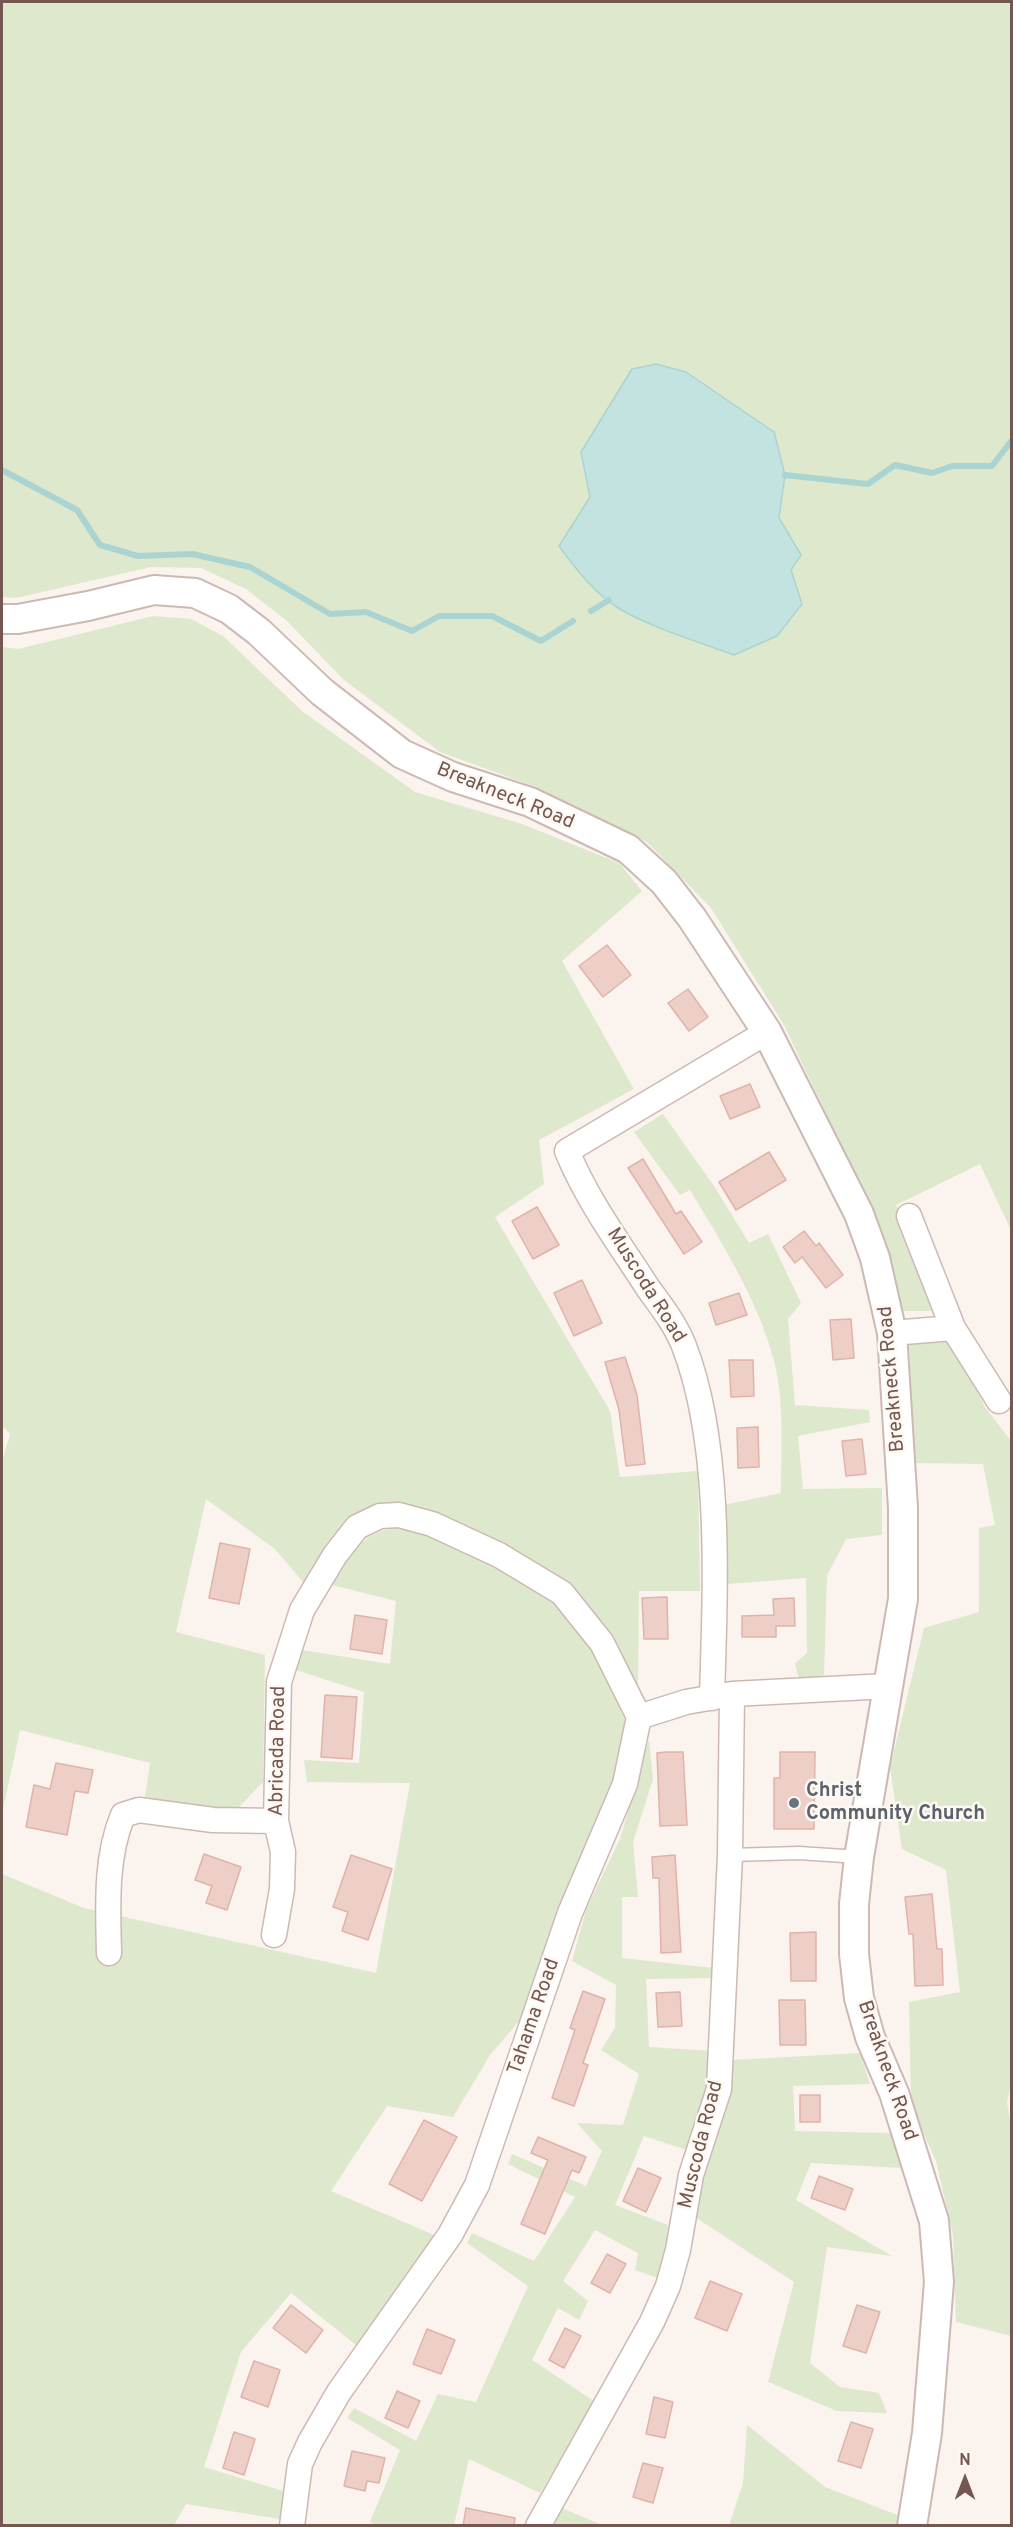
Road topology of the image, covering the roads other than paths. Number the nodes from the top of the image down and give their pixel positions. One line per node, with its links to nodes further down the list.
1 (2, 619): 2 (street, Breakneck Road)
2 (767, 1032): 5 (street, Breakneck Road); 8 (street, Muscoda Road)
3 (909, 1216): 4 (street)
4 (953, 1328): 5 (street); 6 (street)
5 (892, 1333): 7 (street, Breakneck Road)
6 (999, 1401)
7 (888, 1686): 8 (street); 12 (street, Breakneck Road)
8 (722, 1696): 9 (street); 11 (street, Muscoda Road)
9 (639, 1717): 10 (street, Abricada Road); 15 (street, Tahama Road)
10 (276, 1821): 13 (street, Abricada Road); 14 (street)
11 (730, 1855): 12 (lane); 16 (street, Muscoda Road)
12 (859, 1857): 17 (street, Breakneck Road)
13 (274, 1935)
14 (109, 1953)
15 (292, 2526)
16 (538, 2526)
17 (912, 2526)

